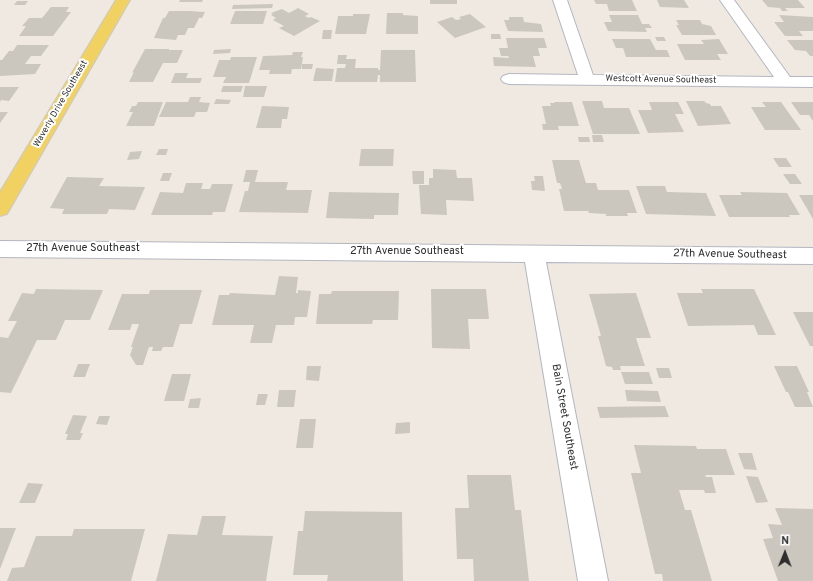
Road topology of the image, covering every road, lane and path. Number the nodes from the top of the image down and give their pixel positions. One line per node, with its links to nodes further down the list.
1 (123, 0): 8 (main road, Waverly Drive Southeast)
2 (560, 0): 5 (street)
3 (727, 0): 6 (street)
4 (509, 79): 5 (street, Westcott Avenue Southeast)
5 (587, 79): 6 (street, Westcott Avenue Southeast)
6 (786, 82): 7 (street, Westcott Avenue Southeast)
7 (813, 82)
8 (0, 209)
9 (0, 248): 10 (street, 27th Avenue Southeast)
10 (534, 253): 11 (street, 27th Avenue Southeast); 12 (street, Bain Street Southeast)
11 (813, 256)
12 (593, 581)

